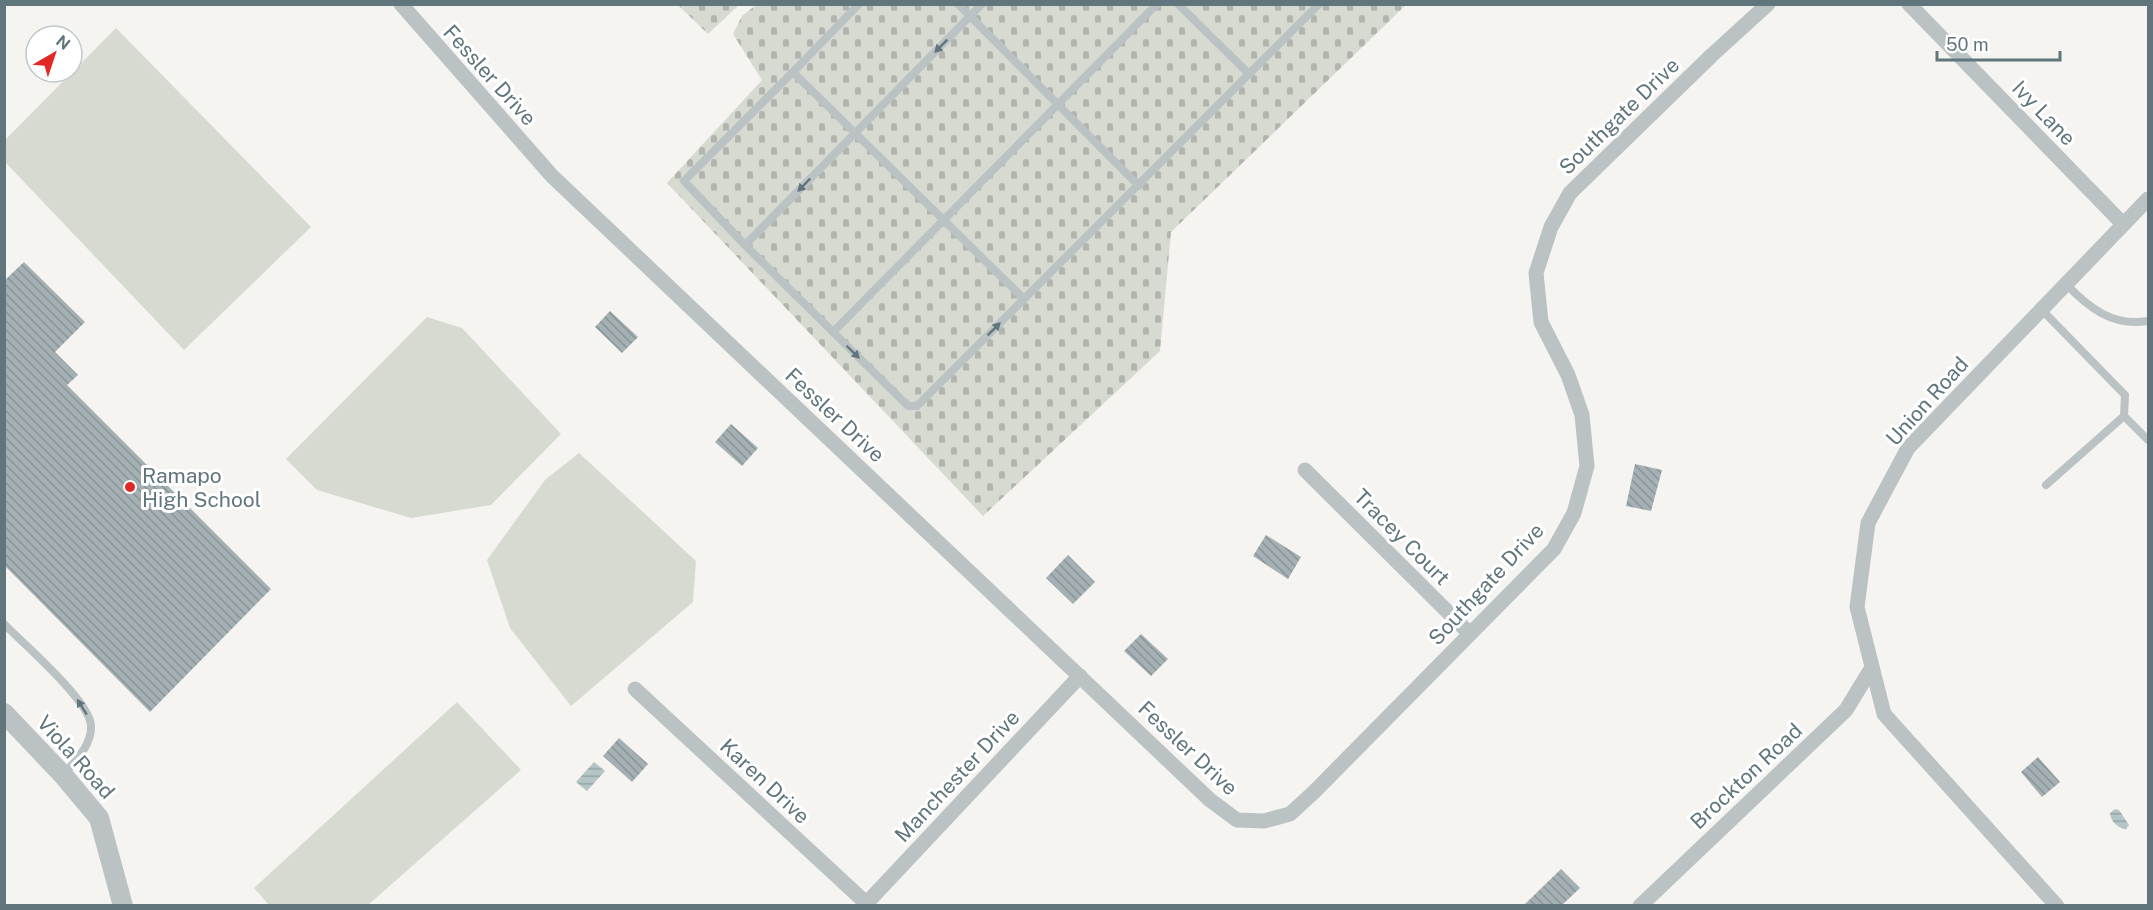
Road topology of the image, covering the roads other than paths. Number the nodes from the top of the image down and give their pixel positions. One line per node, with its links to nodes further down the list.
1 (402, 4): 32 (street, Fessler Drive)
2 (859, 4): 11 (lane)
3 (958, 4): 10 (lane)
4 (982, 4): 10 (lane)
5 (1157, 4): 13 (lane)
6 (1178, 4): 12 (lane)
7 (1319, 4): 12 (lane)
8 (1768, 4): 30 (street, Southgate Drive)
9 (1909, 4): 18 (street, Ivy Lane)
10 (971, 16): 13 (lane); 14 (lane, one-way to 14)
11 (793, 72): 14 (lane); 19 (lane)
12 (1249, 74): 15 (lane)
13 (1058, 105): 15 (lane); 17 (lane)
14 (856, 132): 17 (lane); 19 (lane, one-way to 19)
15 (1139, 186): 21 (lane)
16 (2148, 199): 18 (street, Union Road)
17 (942, 221): 21 (lane); 24 (lane)
18 (2123, 224): 20 (street, Union Road)
19 (745, 245): 24 (lane)
20 (2066, 284): 22 (street, Union Road); 23 (lane)
21 (1024, 299): 24 (lane, one-way to 21)
22 (2041, 309): 25 (lane); 31 (street, Union Road)
23 (2148, 321)
24 (832, 332)
25 (2124, 416): 26 (lane); 28 (lane)
26 (2148, 440)
27 (1305, 470): 30 (street, Tracey Court)
28 (2046, 485)
29 (4, 624): 35 (lane, one-way to 29)
30 (1469, 633): 36 (street, Southgate Drive)
31 (1870, 669): 39 (street, Brockton Road); 40 (street, Union Road)
32 (1080, 676): 36 (street, Fessler Drive); 37 (street, Manchester Drive)
33 (635, 689): 37 (street, Karen Drive)
34 (4, 713): 35 (street, Viola Road)
35 (63, 775): 38 (street, Viola Road)
36 (1264, 821)
37 (865, 904)
38 (123, 906)
39 (1640, 906)
40 (2057, 906)

